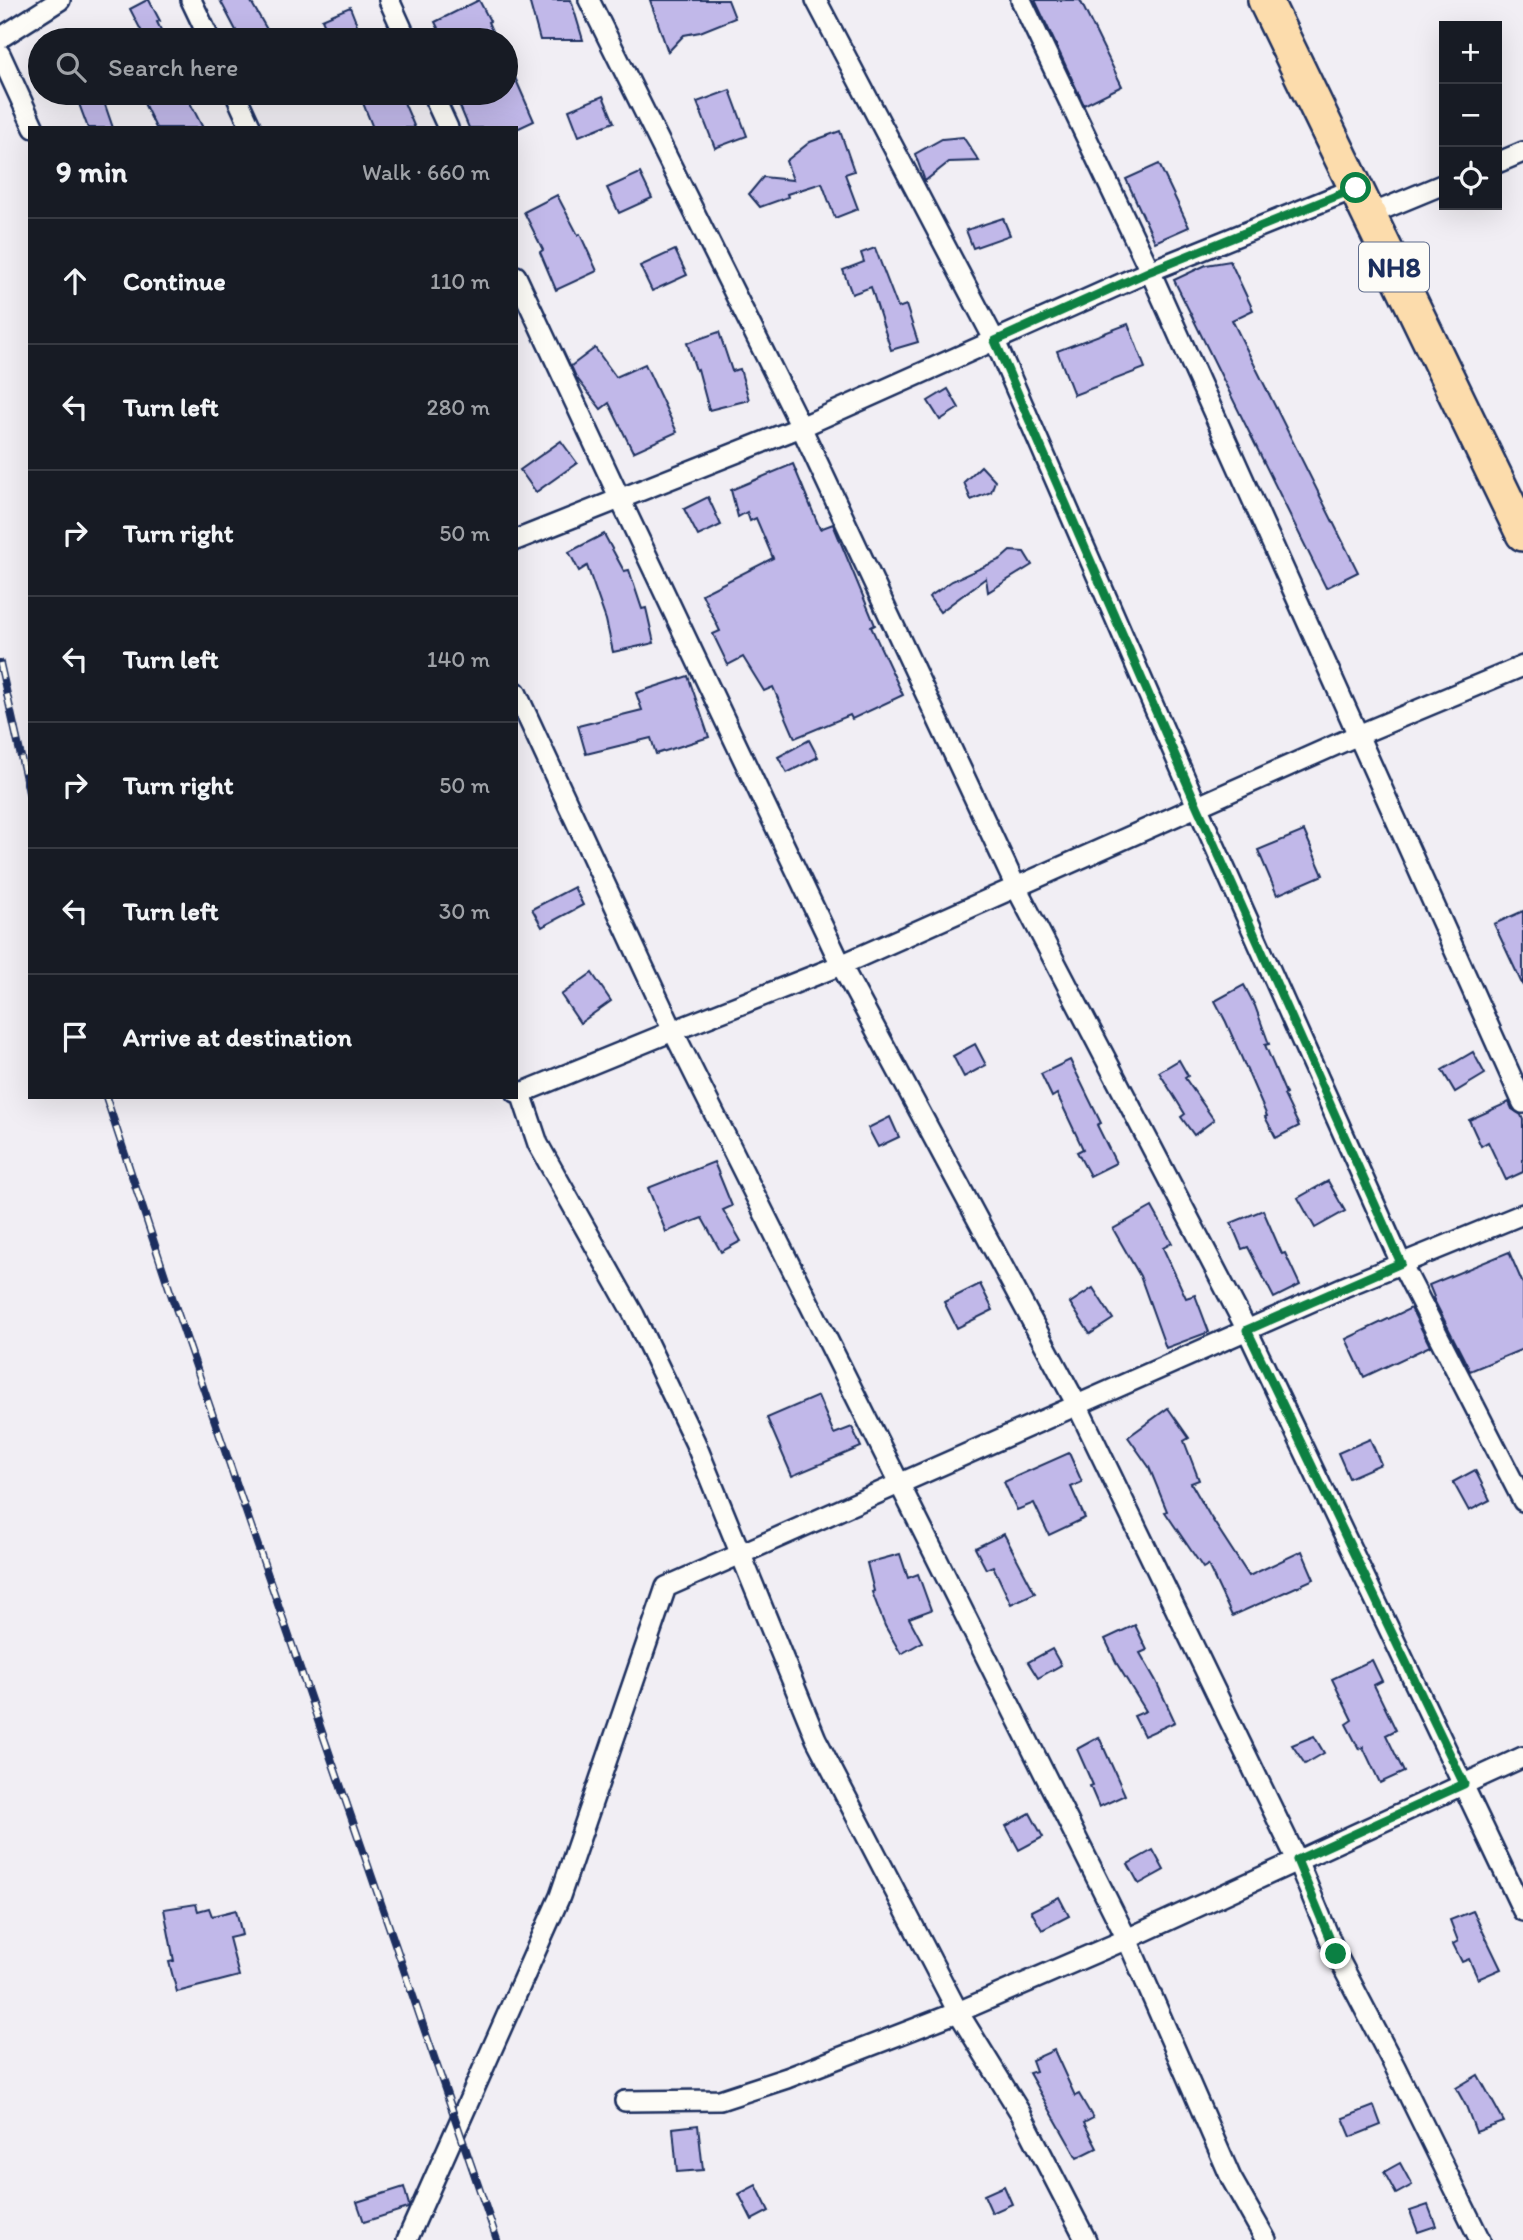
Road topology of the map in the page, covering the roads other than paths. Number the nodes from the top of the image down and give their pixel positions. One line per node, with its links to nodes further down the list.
1 (60, 0): 10 (street)
2 (191, 0): 8 (street)
3 (389, 0): 9 (street)
4 (589, 0): 24 (street)
5 (816, 0): 23 (street)
6 (1021, 0): 21 (street)
7 (1265, 0): 20 (highway, NH8)
8 (204, 28)
9 (402, 28)
10 (0, 38)
11 (0, 54): 14 (street)
12 (240, 105): 15 (street)
13 (437, 105): 16 (street)
14 (33, 126)
15 (250, 126)
16 (447, 126)
17 (1523, 152): 18 (street)
18 (1502, 161)
19 (1439, 185): 20 (street)
20 (1363, 202): 21 (street); 26 (highway, NH8)
21 (1150, 271): 23 (street); 30 (street)
22 (518, 280): 25 (street)
23 (995, 341): 24 (street); 31 (street)
24 (801, 427): 25 (street); 32 (street)
25 (620, 499): 27 (street); 33 (street)
26 (1523, 534)
27 (518, 539)
28 (1523, 666): 30 (street)
29 (518, 696): 34 (street)
30 (1358, 735): 31 (street); 36 (street)
31 (1197, 806): 32 (street); 38 (street)
32 (1016, 887): 33 (street); 39 (street)
33 (841, 965): 34 (street); 40 (street)
34 (673, 1031): 35 (street); 41 (street)
35 (519, 1093): 43 (street)
36 (1523, 1103)
37 (1523, 1214): 38 (street)
38 (1401, 1263): 39 (street); 42 (street)
39 (1247, 1330): 40 (street); 45 (street)
40 (1077, 1405): 41 (street); 46 (street)
41 (900, 1484): 43 (street); 48 (street)
42 (1523, 1501)
43 (741, 1554): 49 (street); 51 (street)
44 (1523, 1757): 45 (street)
45 (1464, 1784): 46 (street); 47 (street)
46 (1297, 1860): 48 (street); 54 (street)
47 (1523, 1910)
48 (1127, 1939): 49 (street); 53 (street)
49 (958, 2012): 50 (street); 52 (street)
50 (625, 2101)
51 (407, 2240)
52 (1086, 2240)
53 (1266, 2240)
54 (1480, 2240)

